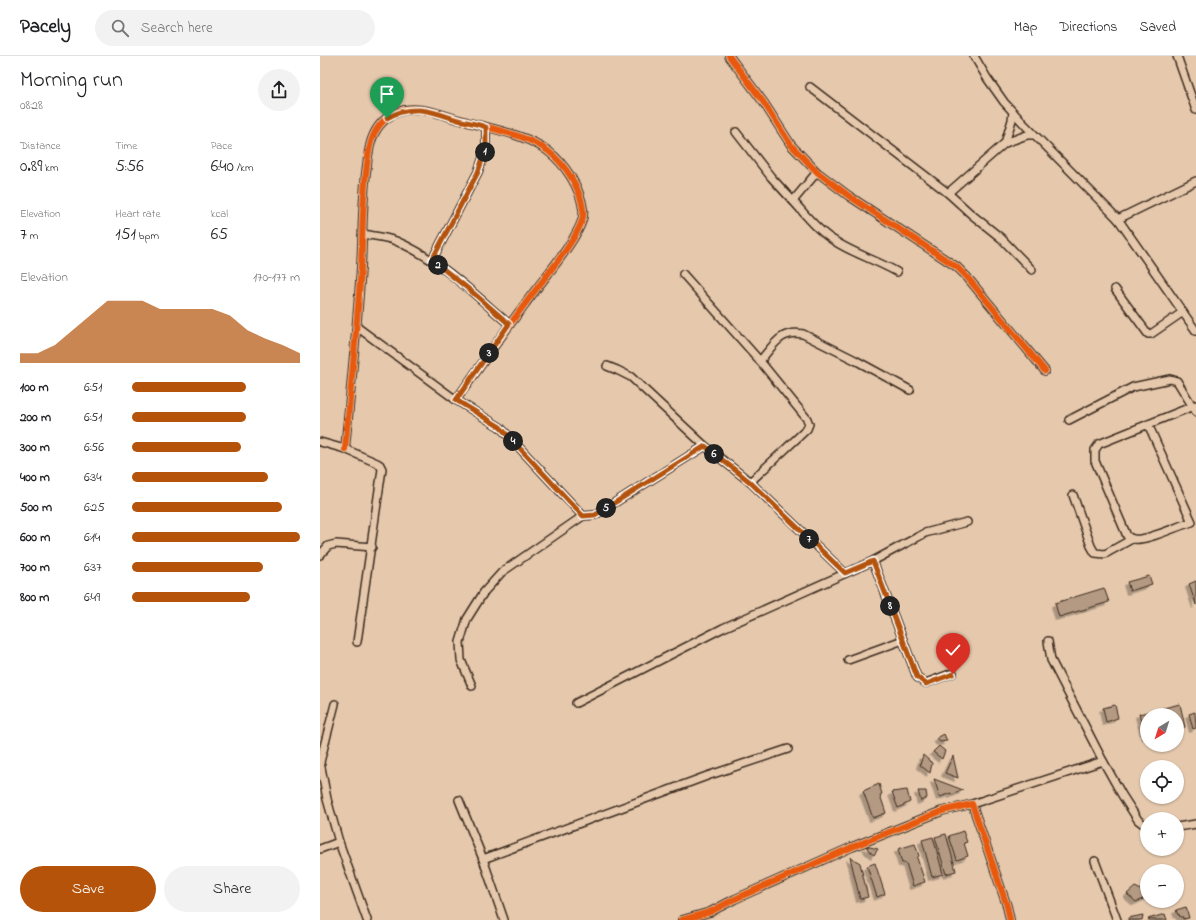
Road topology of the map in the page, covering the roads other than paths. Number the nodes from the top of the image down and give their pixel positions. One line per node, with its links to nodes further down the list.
1 (729, 56): 11 (street)
2 (974, 56): 6 (street)
3 (1177, 56): 5 (street)
4 (810, 87): 13 (street)
5 (1196, 110)
6 (1012, 112): 9 (street); 10 (street)
7 (486, 127): 16 (street); 17 (street); 23 (street)
8 (736, 132): 14 (street)
9 (1034, 135): 10 (street); 15 (street)
10 (1005, 143): 13 (street)
11 (817, 172): 14 (street); 28 (street)
12 (1196, 181): 15 (street)
13 (948, 193): 18 (street)
14 (793, 201): 19 (street)
15 (1118, 219): 22 (street)
16 (363, 234): 17 (street); 24 (street)
17 (432, 260): 23 (street)
18 (1032, 270)
19 (897, 272)
20 (683, 274): 26 (street)
21 (1115, 289): 22 (street)
22 (1183, 312): 25 (street)
23 (509, 324): 30 (street)
24 (357, 327): 30 (street); 36 (street)
25 (1196, 331)
26 (760, 361): 29 (street); 37 (street)
27 (607, 366): 35 (street)
28 (1045, 371)
29 (910, 390)
30 (456, 400): 39 (street)
31 (1195, 408): 32 (street); 33 (street)
32 (1069, 420)
33 (1148, 424): 40 (street); 42 (street)
34 (320, 442): 36 (street)
35 (705, 446): 37 (street); 39 (street)
36 (345, 449): 43 (street)
37 (750, 482): 46 (street)
38 (1073, 495): 42 (street)
39 (583, 516): 52 (street)
40 (1194, 521): 42 (street)
41 (967, 522): 45 (street)
42 (1132, 539)
43 (372, 547): 44 (street); 49 (street)
44 (320, 555)
45 (873, 561): 46 (street); 47 (street)
46 (845, 573): 53 (street)
47 (903, 640): 50 (street); 51 (street)
48 (1048, 641): 56 (street)
49 (357, 642)
50 (848, 660)
51 (953, 674)
52 (472, 686)
53 (576, 703)
54 (335, 704): 62 (street)
55 (788, 749): 64 (street)
56 (1103, 761): 58 (street); 59 (street)
57 (459, 800): 64 (street)
58 (972, 804): 68 (street); 69 (street)
59 (1140, 821)
60 (1196, 824): 61 (street)
61 (1184, 826)
62 (339, 842): 63 (street); 66 (street)
63 (320, 850)
64 (483, 859): 67 (street)
65 (1095, 861): 70 (street)
66 (367, 920)
67 (504, 920)
68 (682, 920)
69 (1010, 920)
70 (1117, 920)

